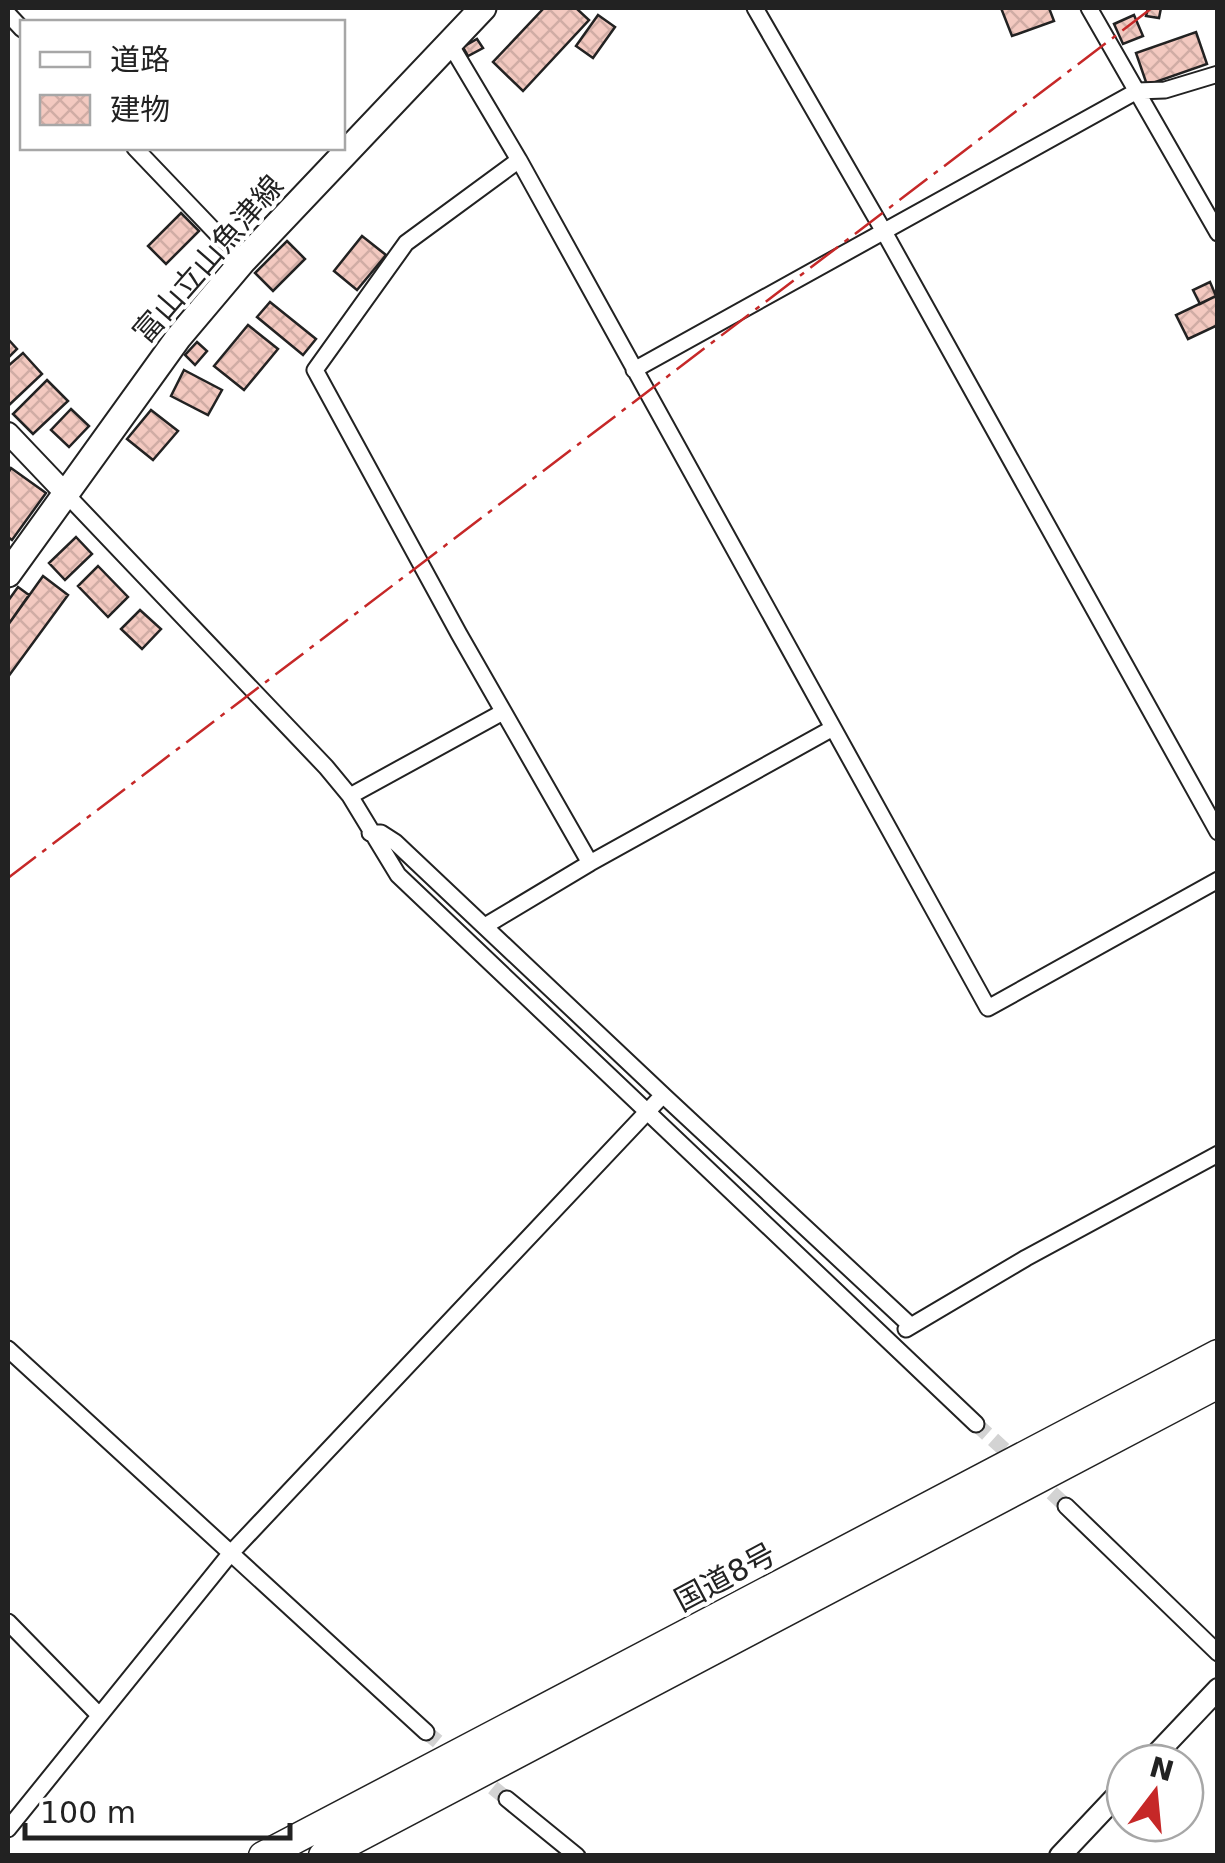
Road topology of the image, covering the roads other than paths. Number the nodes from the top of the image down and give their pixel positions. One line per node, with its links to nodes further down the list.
1 (483, 8): 4 (main road, 富山立山魚津線)
2 (755, 8): 9 (street)
3 (1089, 8): 6 (street)
4 (450, 44): 8 (street); 11 (main road, 富山立山魚津線)
5 (1218, 74): 6 (street)
6 (1137, 91): 9 (street); 10 (street)
7 (136, 150): 11 (street)
8 (518, 160): 12 (street); 16 (street)
9 (883, 230): 12 (street); 19 (street)
10 (1218, 234)
11 (242, 261): 14 (main road, 富山立山魚津線)
12 (634, 370): 17 (street)
13 (8, 432): 14 (street)
14 (66, 494): 15 (main road, 富山立山魚津線); 18 (street)
15 (8, 574)
16 (503, 712): 18 (street); 21 (street)
17 (834, 728): 21 (street); 22 (street)
18 (350, 796): 20 (street)
19 (1218, 832)
20 (370, 833): 23 (street); 25 (street)
21 (590, 862): 23 (street)
22 (1218, 880)
23 (485, 926): 24 (street)
24 (663, 1095): 25 (street); 27 (street)
25 (646, 1110): 28 (street); 34 (street)
26 (1218, 1154): 27 (street)
27 (911, 1326): 28 (street)
28 (889, 1339): 32 (street)
29 (8, 1349): 34 (street)
30 (1218, 1354): 44 (highway, 国道8号)
31 (1218, 1384): 45 (highway, 国道8号)
32 (976, 1424)
33 (1066, 1506): 36 (street)
34 (230, 1554): 38 (street); 39 (street)
35 (8, 1622): 38 (street)
36 (1218, 1653)
37 (1218, 1690): 40 (street)
38 (98, 1714): 43 (street)
39 (426, 1732)
40 (1167, 1743)
41 (507, 1799): 46 (street)
42 (1105, 1808): 47 (street)
43 (8, 1829)
44 (262, 1856)
45 (323, 1856)
46 (577, 1856)
47 (1060, 1856)

